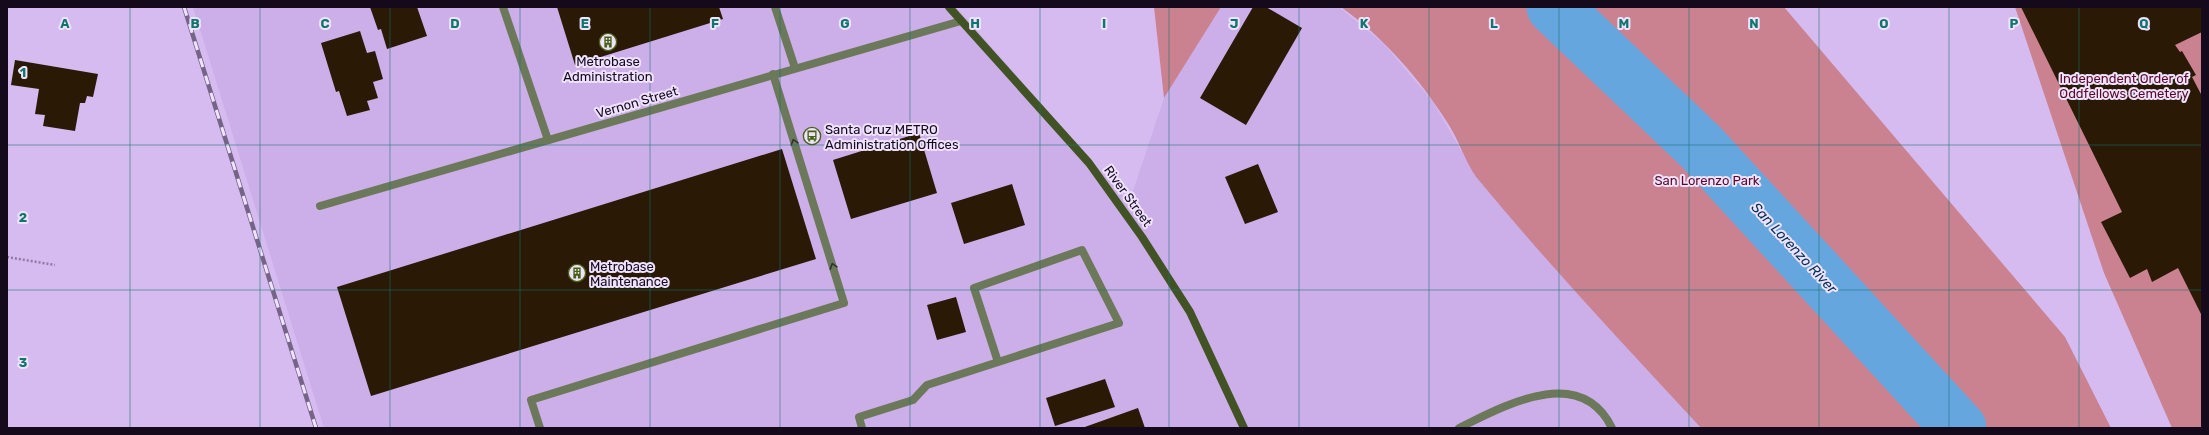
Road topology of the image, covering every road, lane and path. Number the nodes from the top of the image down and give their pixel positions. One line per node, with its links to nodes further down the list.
1 (504, 7): 7 (street)
2 (775, 7): 5 (street)
3 (949, 7): 4 (main road, River Street)
4 (962, 21): 5 (street, Vernon Street); 14 (main road, River Street)
5 (795, 68): 6 (street, Vernon Street)
6 (773, 74): 7 (street, Vernon Street); 12 (street, one-way to 6)
7 (548, 140): 8 (street, Vernon Street)
8 (320, 206)
9 (7, 257): 10 (path)
10 (55, 265)
11 (998, 362): 11 (street); 13 (street)
12 (540, 428)
13 (862, 428)
14 (1244, 428)
15 (1459, 428): 16 (street)
16 (1612, 428)

